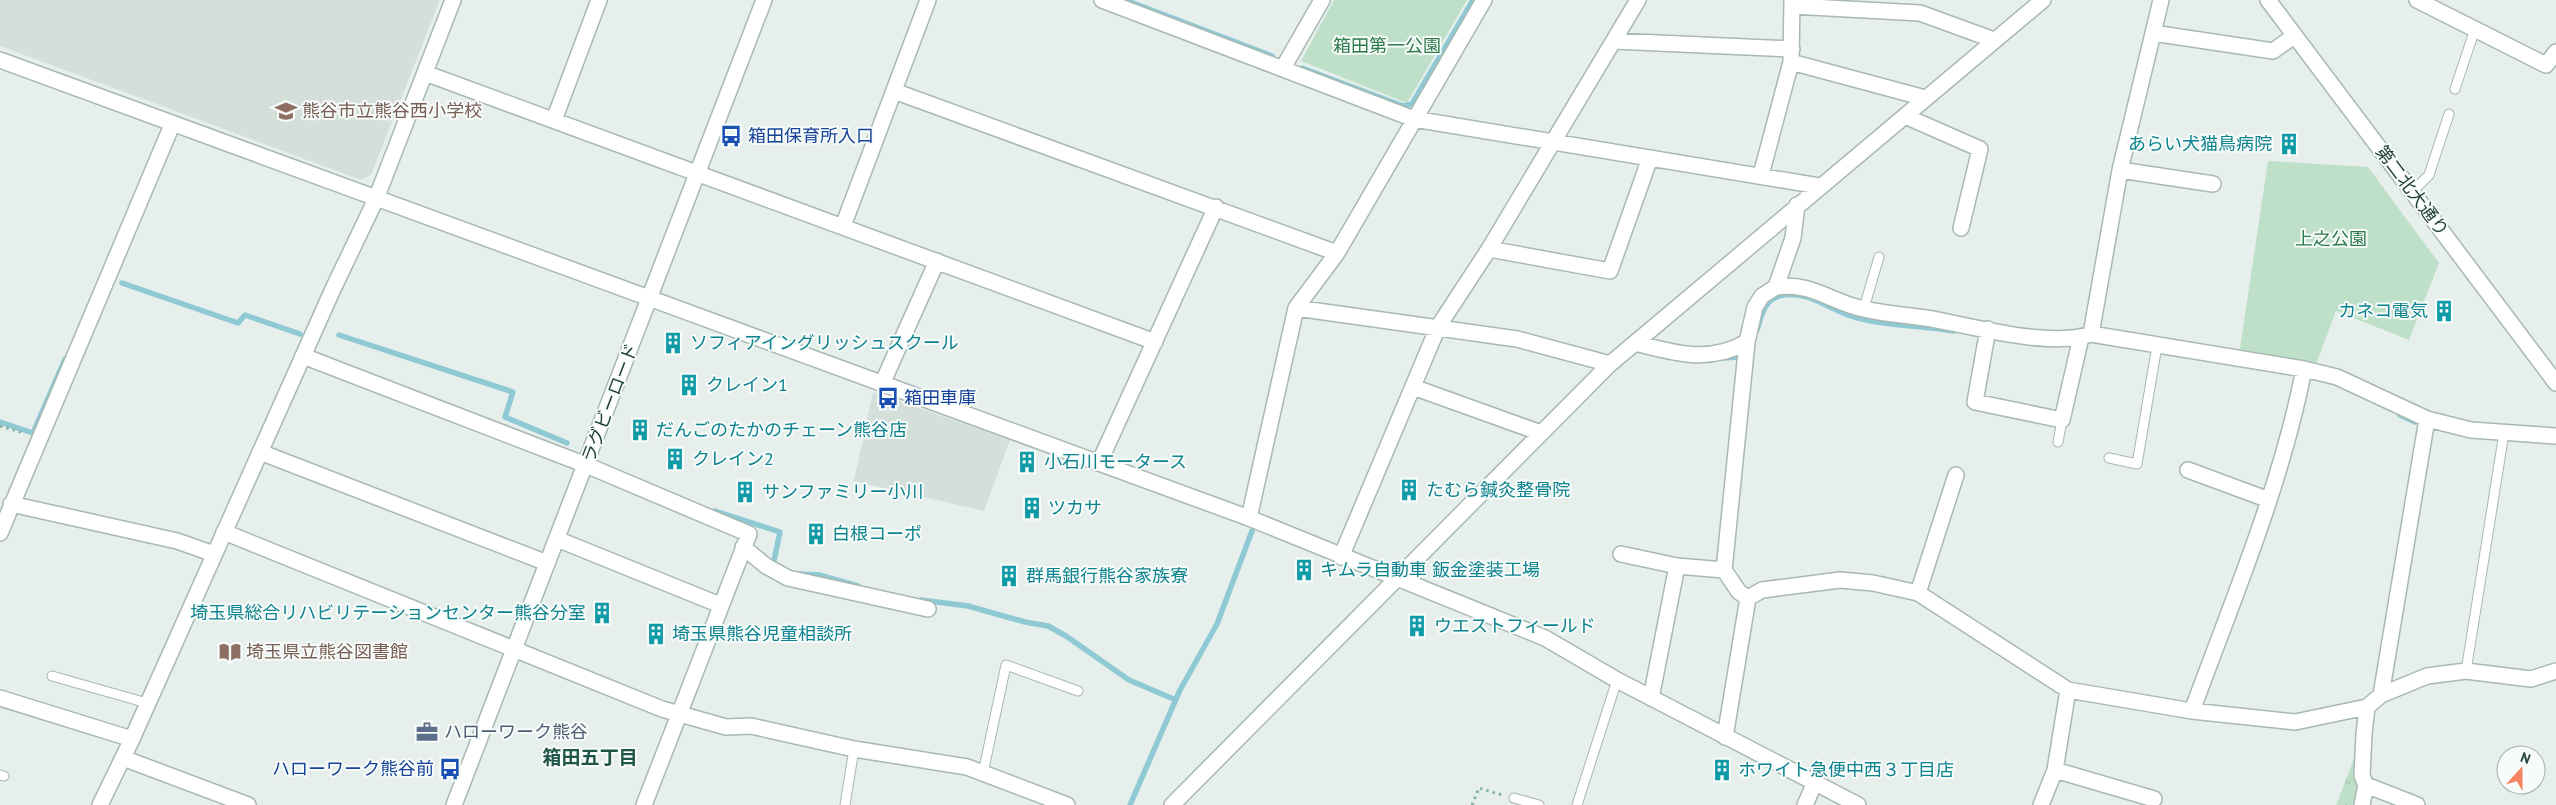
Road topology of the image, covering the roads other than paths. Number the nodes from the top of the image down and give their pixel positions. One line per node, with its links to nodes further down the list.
1 (454, 0): 23 (street)
2 (599, 0): 30 (street)
3 (764, 0): 35 (street, ラグビーロード)
4 (928, 0): 25 (street)
5 (1102, 0): 22 (street)
6 (1322, 0): 22 (street)
7 (1484, 0): 29 (street)
8 (1638, 0): 17 (street)
9 (2043, 0): 18 (street)
10 (2161, 0): 15 (street)
11 (2417, 0): 14 (street)
12 (2274, 2): 16 (street, 第二北大通り)
13 (1792, 3): 18 (street); 20 (street)
14 (2475, 29): 19 (street); 24 (lane)
15 (2153, 34): 16 (street); 34 (street)
16 (2294, 36): 39 (street, 第二北大通り)
17 (1614, 40): 20 (street); 32 (street)
18 (1994, 40): 26 (street)
19 (2556, 52)
20 (1791, 55): 26 (street); 36 (street)
21 (0, 60): 31 (street)
22 (1283, 68): 29 (street)
23 (425, 73): 30 (street); 40 (street)
24 (2456, 89)
25 (894, 90): 42 (street); 43 (street)
26 (1925, 98): 28 (street)
27 (2449, 114): 39 (lane)
28 (1905, 116): 38 (street); 44 (street)
29 (1414, 119): 32 (street); 46 (street)
30 (554, 120): 35 (street)
31 (172, 125): 40 (street); 79 (street)
32 (1554, 143): 33 (street); 45 (street)
33 (1650, 158): 36 (street); 45 (street)
34 (2120, 170): 37 (street); 55 (street)
35 (698, 172): 43 (street); 50 (street, ラグビーロード)
36 (1761, 175): 38 (street)
37 (2213, 184)
38 (1819, 186): 41 (street)
39 (2412, 192): 63 (street, 第二北大通り)
40 (376, 199): 50 (street); 60 (street)
41 (1797, 205): 49 (street); 58 (street)
42 (1216, 207): 46 (street); 56 (street)
43 (843, 226): 48 (street)
44 (1961, 228)
45 (1489, 249): 53 (street)
46 (1337, 253): 51 (street)
47 (1879, 257): 52 (lane)
48 (937, 261): 56 (street); 64 (street)
49 (1776, 287): 52 (street); 57 (street)
50 (649, 300): 64 (street); 75 (street, ラグビーロード)
51 (1296, 308): 53 (street); 80 (street)
52 (1864, 308): 54 (street)
53 (1438, 327): 61 (street); 65 (street)
54 (1988, 329): 55 (street); 67 (street)
55 (2086, 336): 59 (street); 67 (street)
56 (1155, 342): 74 (street)
57 (1747, 342): 58 (street); 90 (street)
58 (1635, 343): 61 (street)
59 (2157, 346): 62 (street); 73 (lane)
60 (303, 356): 72 (street); 75 (street)
61 (1610, 364): 68 (street)
62 (2304, 369): 66 (street); 78 (street)
63 (2556, 383)
64 (882, 384): 74 (street)
65 (1413, 387): 68 (street); 87 (street)
66 (2427, 419): 69 (street); 103 (street)
67 (2062, 420): 71 (lane)
68 (1541, 433): 91 (street)
69 (2504, 434): 70 (street); 98 (lane)
70 (2556, 436)
71 (2058, 442)
72 (260, 452): 81 (street); 88 (street)
73 (2109, 458)
74 (1099, 463): 80 (street)
75 (586, 465): 83 (street, ラグビーロード); 84 (street)
76 (2188, 470): 78 (street)
77 (1956, 475): 92 (street)
78 (2269, 500): 108 (street)
79 (11, 504): 82 (street); 85 (street)
80 (1248, 518): 87 (street)
81 (224, 532): 85 (street); 96 (street)
82 (0, 533)
83 (556, 539): 88 (street, ラグビーロード); 94 (street)
84 (744, 547): 94 (street); 95 (street)
85 (214, 554): 106 (street)
86 (1620, 554): 89 (street)
87 (1341, 557): 91 (street)
88 (547, 564): 96 (street, ラグビーロード)
89 (1677, 566): 90 (street); 105 (street)
90 (1724, 570): 93 (street)
91 (1395, 579): 100 (street); 126 (street)
92 (1918, 593): 93 (street); 101 (street)
93 (1748, 598): 110 (street)
94 (720, 605): 109 (street)
95 (928, 609)
96 (515, 649): 109 (street); 122 (street, ラグビーロード)
97 (2555, 668): 98 (street)
98 (2466, 671): 103 (street)
99 (52, 676): 106 (lane)
100 (1617, 680): 105 (street); 128 (lane)
101 (2068, 690): 108 (street); 114 (street)
102 (1078, 691): 115 (lane)
103 (2381, 695): 107 (street)
104 (0, 698): 111 (street)
105 (1650, 698): 110 (street)
106 (148, 704): 111 (street)
107 (2367, 707): 108 (street); 117 (street)
108 (2192, 712)
109 (678, 714): 112 (street); 123 (street)
110 (1726, 737): 116 (street)
111 (132, 739): 113 (street)
112 (854, 749): 115 (street); 124 (lane)
113 (123, 758): 120 (street); 121 (street)
114 (2055, 770): 119 (street); 131 (street)
115 (983, 773): 125 (street)
116 (1815, 782): 129 (street); 130 (street)
117 (2366, 785): 132 (street); 133 (street)
118 (1514, 798): 127 (lane)
119 (2154, 799)
120 (100, 805)
121 (248, 805)
122 (454, 805)
123 (644, 805)
124 (845, 805)
125 (1067, 805)
126 (1172, 805)
127 (1539, 805)
128 (1577, 805)
129 (1804, 805)
130 (1858, 805)
131 (2041, 805)
132 (2362, 805)
133 (2417, 805)

